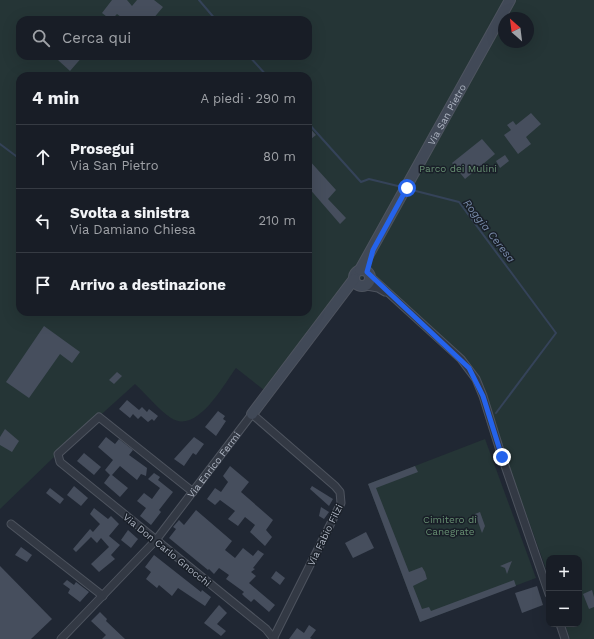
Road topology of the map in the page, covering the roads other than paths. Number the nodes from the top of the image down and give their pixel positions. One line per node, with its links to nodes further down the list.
1 (510, 0): 2 (street, Via San Pietro)
2 (366, 272): 3 (street); 3 (street); 4 (street)
3 (360, 284): 4 (street); 5 (street, Via Enrico Fermi)
4 (406, 308): 9 (street)
5 (252, 414): 6 (street, Via Enrico Fermi); 13 (street, Via Fabio Filzi)
6 (193, 492): 8 (street, Via Enrico Fermi); 8 (street, Via Don Carlo Gnocchi)
7 (11, 524): 10 (street)
8 (156, 541): 10 (street, Via Enrico Fermi); 13 (street, Via Don Carlo Gnocchi)
9 (548, 591)
10 (103, 596): 12 (street, Via Enrico Fermi)
11 (561, 627): 14 (street)
12 (61, 639)
13 (274, 639)
14 (565, 639)

